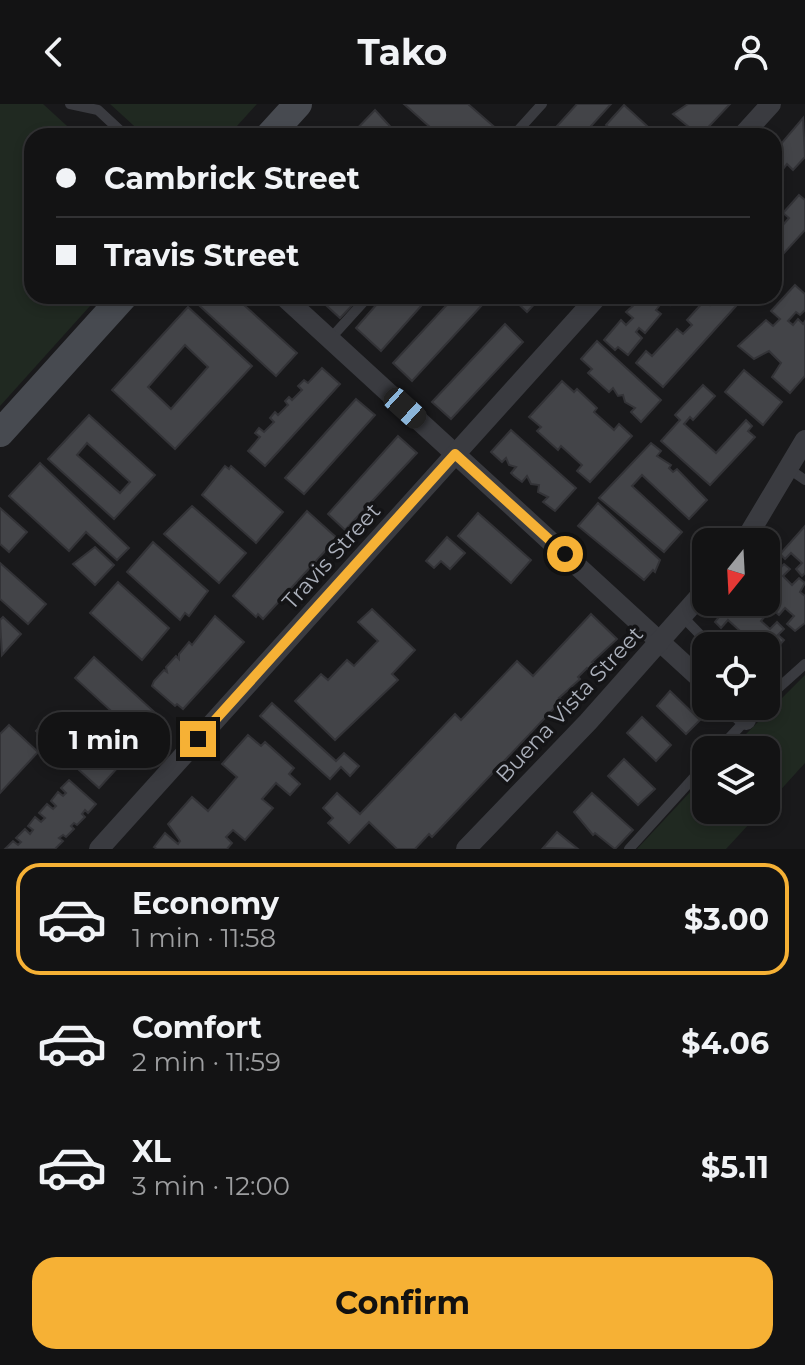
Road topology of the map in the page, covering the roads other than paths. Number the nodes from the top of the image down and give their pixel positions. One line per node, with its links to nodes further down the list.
1 (70, 104): 5 (lane)
2 (298, 104): 6 (street)
3 (542, 104): 7 (lane)
4 (771, 104): 8 (street)
5 (117, 128)
6 (276, 128)
7 (520, 128)
8 (749, 128)
9 (117, 304): 14 (street)
10 (292, 304): 13 (street)
11 (362, 304): 13 (lane)
12 (591, 304): 16 (street, Travis Street)
13 (330, 339): 16 (street)
14 (0, 433)
15 (805, 440): 17 (street)
16 (455, 454): 22 (street); 29 (street, Travis Street)
17 (797, 474): 18 (street)
18 (755, 528)
19 (692, 605): 20 (street, Buena Vista Street)
20 (682, 616): 21 (lane); 22 (street, Buena Vista Street)
21 (697, 632)
22 (659, 642): 24 (street); 30 (street, Buena Vista Street)
23 (805, 664): 25 (lane)
24 (692, 671)
25 (780, 686)
26 (746, 720): 27 (lane)
27 (731, 736)
28 (692, 779): 31 (lane)
29 (99, 849)
30 (466, 849)
31 (629, 849)

